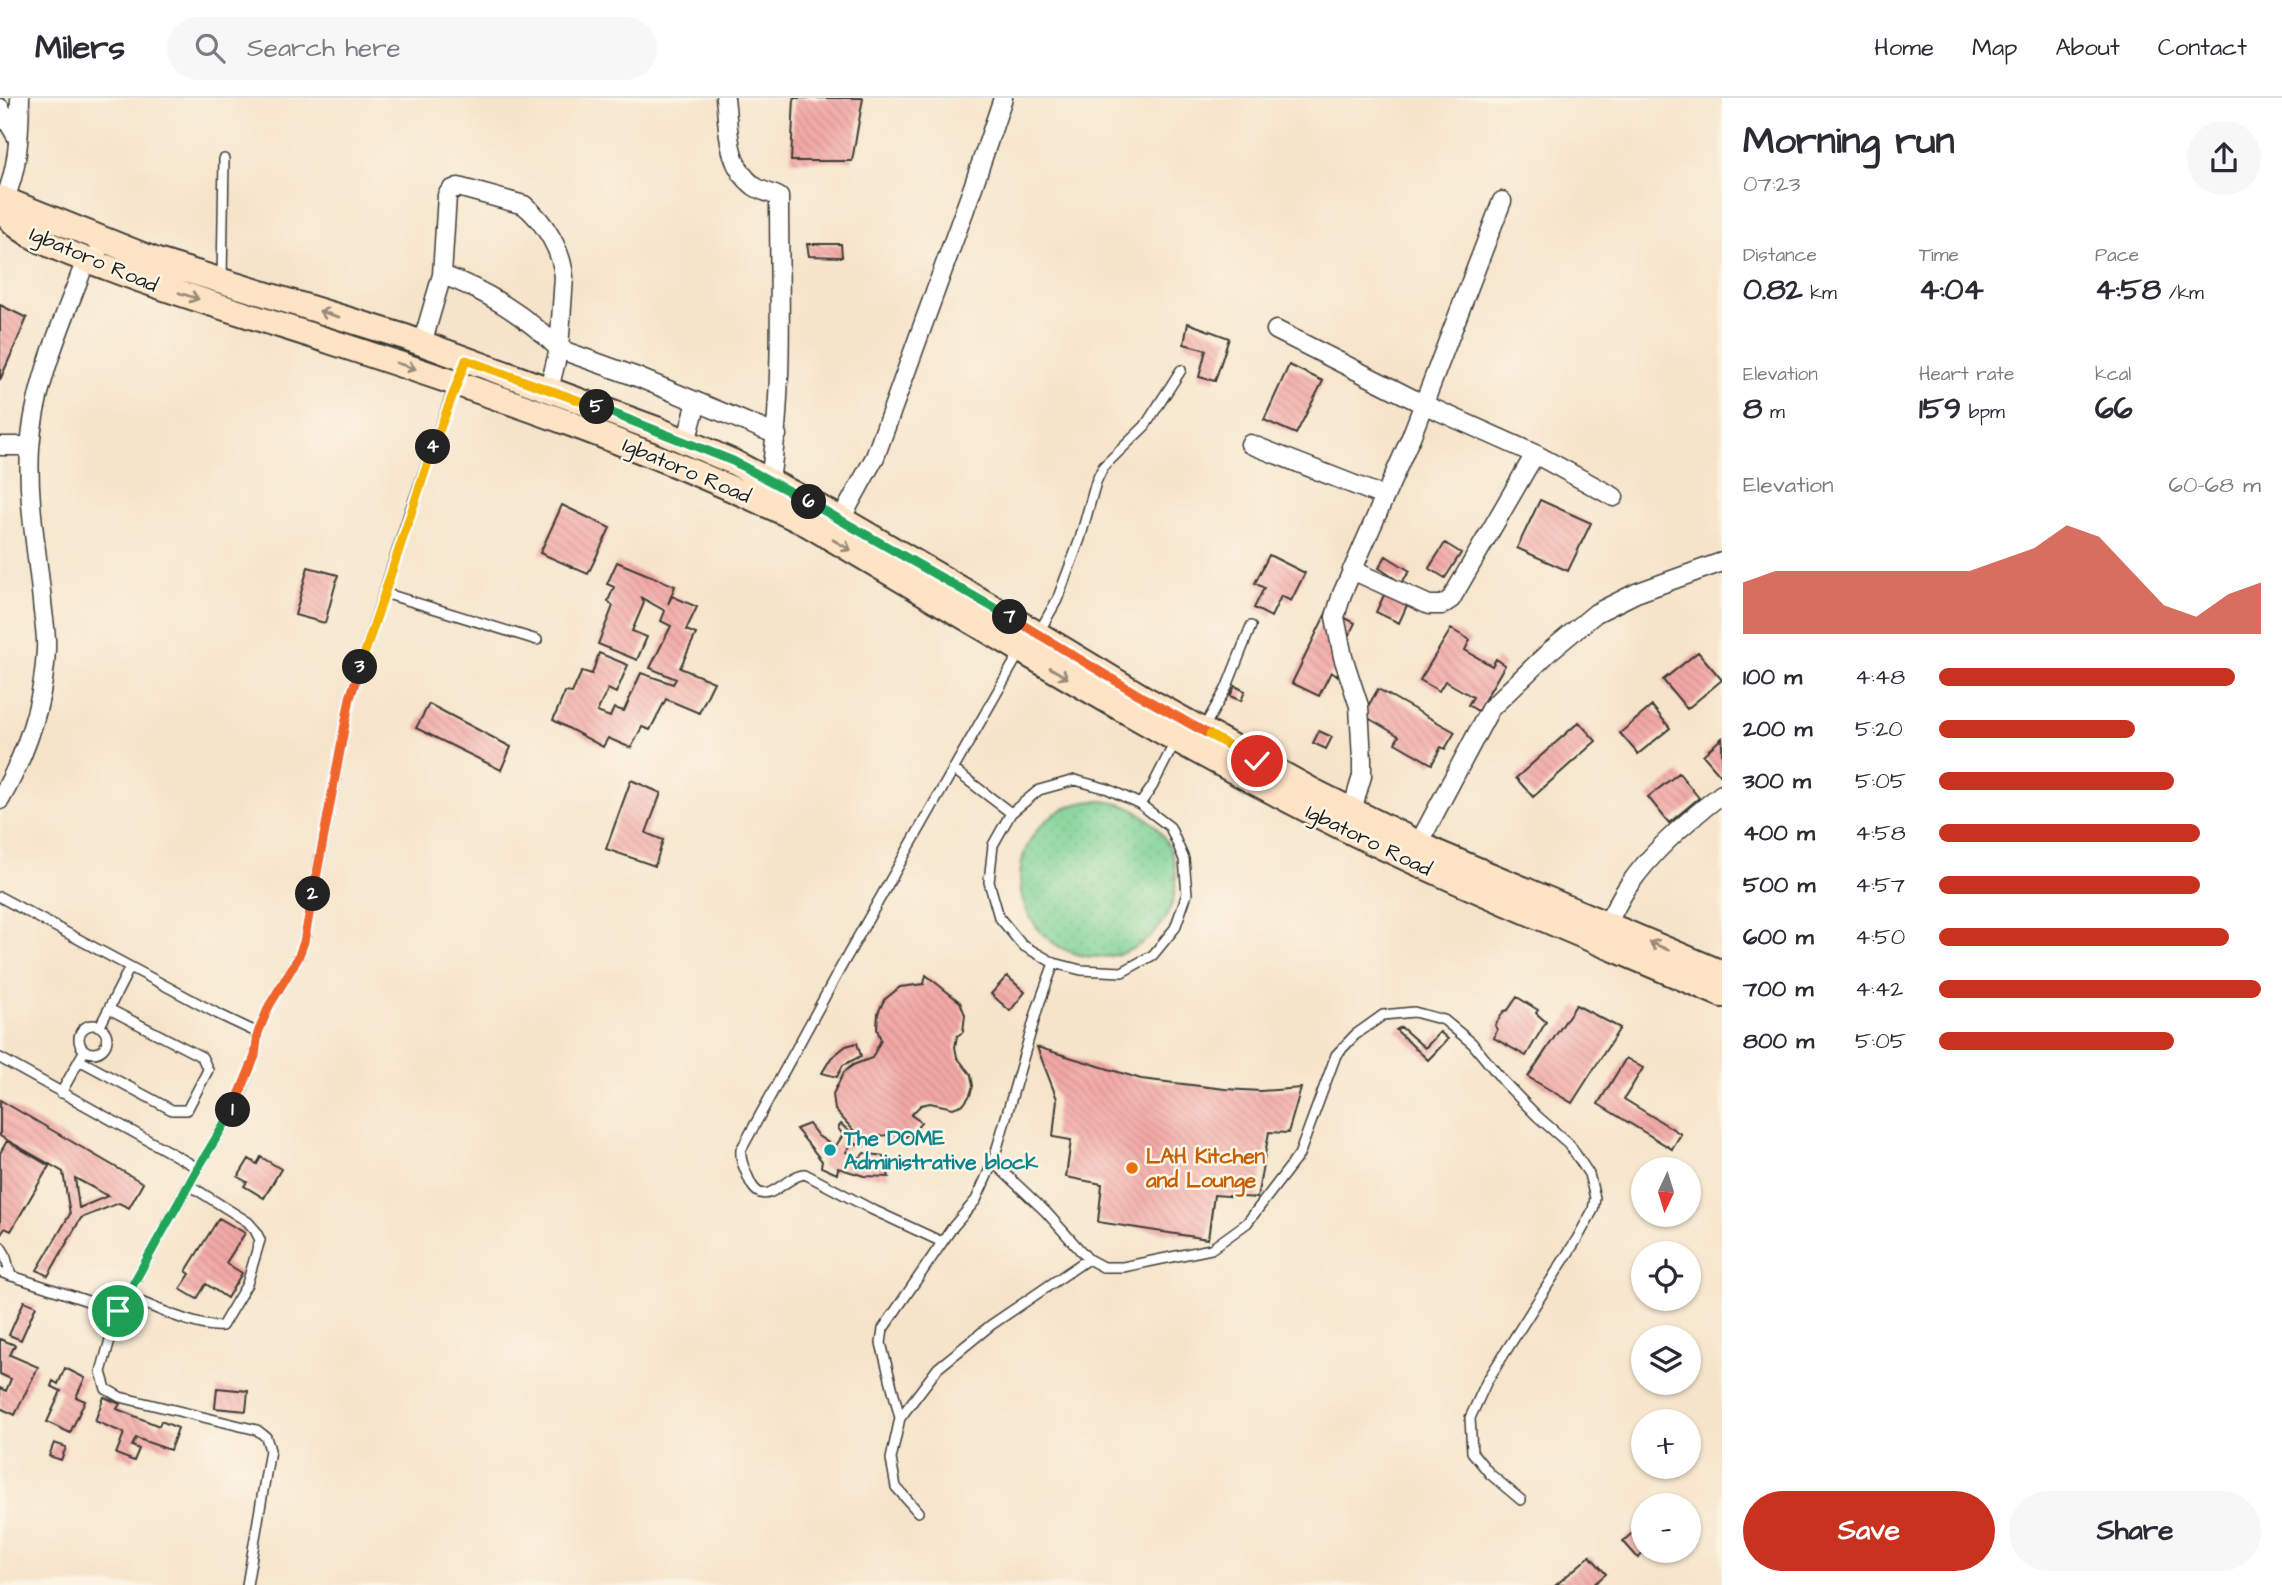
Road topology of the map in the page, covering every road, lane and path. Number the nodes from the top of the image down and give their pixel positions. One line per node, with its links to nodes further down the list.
1 (20, 98): 5 (street)
2 (725, 98): 22 (street)
3 (1003, 98): 31 (street)
4 (0, 108): 5 (street)
5 (19, 142): 7 (street)
6 (224, 159): 12 (lane)
7 (2, 200): 9 (street, Igbatoro Road); 10 (street, Igbatoro Road)
8 (1502, 201): 21 (street)
9 (135, 253): 10 (street); 12 (street, Igbatoro Road)
10 (86, 260): 18 (street, Igbatoro Road, one-way to 18); 26 (street)
11 (442, 275): 14 (street); 15 (street); 15 (street)
12 (222, 281): 14 (street, Igbatoro Road, one-way to 12)
13 (1276, 330): 21 (street)
14 (422, 344): 16 (street, Igbatoro Road)
15 (559, 349): 19 (street); 20 (street)
16 (466, 360): 18 (lane); 19 (street, Igbatoro Road)
17 (1181, 370): 37 (lane)
18 (456, 383): 34 (lane); 37 (street, Igbatoro Road, one-way to 37)
19 (549, 389): 23 (street, Igbatoro Road)
20 (697, 402): 22 (street); 23 (street)
21 (1423, 404): 27 (street); 29 (street)
22 (777, 435): 28 (street)
23 (686, 442): 28 (street, Igbatoro Road)
24 (1250, 444): 29 (street)
25 (0, 446): 26 (street)
26 (30, 446): 42 (street)
27 (1535, 454): 30 (street); 33 (street)
28 (770, 480): 31 (street, Igbatoro Road)
29 (1383, 496): 33 (street)
30 (1614, 497)
31 (841, 519): 37 (street, Igbatoro Road)
32 (1722, 562): 47 (street)
33 (1352, 570): 45 (street)
34 (384, 593): 36 (lane); 56 (lane)
35 (1251, 626): 38 (lane)
36 (537, 640)
37 (1030, 642): 38 (street, Igbatoro Road); 39 (street, Igbatoro Road, one-way to 39); 40 (lane)
38 (1202, 730): 43 (street, Igbatoro Road)
39 (1176, 741): 43 (street, Igbatoro Road); 44 (lane)
40 (953, 769): 46 (lane); 64 (lane)
41 (1722, 794): 49 (street)
42 (0, 800)
43 (1308, 800): 45 (street, Igbatoro Road); 49 (street, Igbatoro Road)
44 (1140, 804): 46 (lane); 50 (lane)
45 (1352, 810): 47 (street, Igbatoro Road)
46 (1010, 813): 50 (lane)
47 (1419, 843): 49 (street, Igbatoro Road)
48 (0, 897): 51 (lane)
49 (1601, 932): 52 (street, Igbatoro Road, one-way to 49); 53 (street, Igbatoro Road)
50 (1054, 963): 61 (lane)
51 (130, 967): 54 (lane); 56 (lane)
52 (1722, 973)
53 (1722, 995)
54 (109, 1009): 55 (lane); 59 (lane)
55 (100, 1027): 57 (lane); 57 (lane)
56 (258, 1033): 62 (lane)
57 (84, 1050): 59 (lane)
58 (0, 1059): 60 (lane)
59 (79, 1060): 60 (lane)
60 (61, 1093): 62 (lane)
61 (993, 1162): 64 (lane); 66 (lane)
62 (198, 1168): 63 (lane)
63 (189, 1185): 69 (lane); 69 (lane)
64 (942, 1242): 71 (lane)
65 (0, 1246): 68 (lane)
66 (1088, 1259): 71 (lane); 72 (lane)
67 (0, 1272): 68 (lane)
68 (11, 1276): 70 (lane)
69 (126, 1297): 70 (lane)
70 (118, 1311): 74 (lane)
71 (900, 1418): 73 (lane)
72 (1521, 1500)
73 (918, 1512)
74 (247, 1585)

